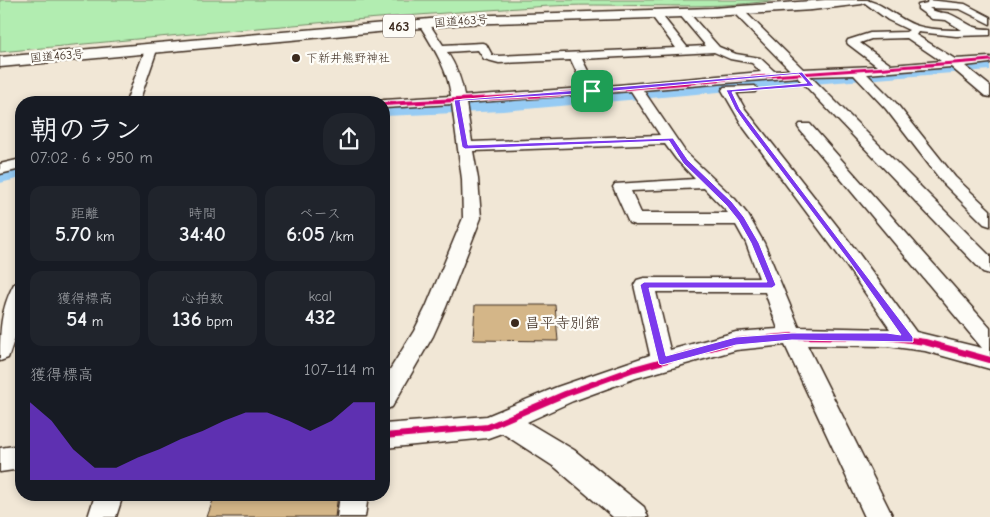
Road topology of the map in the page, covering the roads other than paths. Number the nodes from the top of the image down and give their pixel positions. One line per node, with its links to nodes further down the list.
1 (864, 0): 3 (highway, 国道463号 / 463); 9 (street)
2 (932, 2): 7 (street); 11 (street)
3 (800, 4): 4 (highway, 国道463号 / 463)
4 (739, 12): 5 (highway, 国道463号 / 463); 24 (street)
5 (684, 14): 6 (highway, 国道463号 / 463); 13 (street)
6 (656, 15): 8 (highway, 国道463号 / 463); 15 (street)
7 (990, 22)
8 (424, 24): 12 (highway, 国道463号 / 463); 14 (street)
9 (913, 32): 11 (street); 19 (street); 20 (street)
10 (990, 32): 11 (street)
11 (975, 33)
12 (152, 47): 18 (highway, 国道463号 / 463); 28 (street)
13 (715, 49): 15 (street); 23 (street)
14 (440, 50): 16 (street); 30 (street)
15 (685, 52): 16 (street)
16 (575, 57): 25 (street)
17 (990, 60): 19 (street)
18 (0, 62)
19 (960, 67): 20 (street); 21 (street); 27 (street)
20 (888, 68): 22 (street)
21 (990, 70)
22 (861, 74): 24 (street); 38 (street)
23 (772, 76): 24 (street); 26 (street)
24 (806, 79): 39 (street); 43 (street)
25 (592, 91): 26 (street); 30 (street)
26 (637, 91): 32 (street)
27 (990, 93)
28 (134, 96)
29 (390, 104): 30 (street)
30 (458, 105): 33 (street)
31 (805, 127): 44 (street)
32 (670, 139): 33 (street); 36 (street)
33 (465, 147): 48 (street)
34 (15, 165): 35 (street)
35 (0, 169)
36 (708, 184): 37 (street); 37 (street)
37 (742, 219): 40 (street)
38 (990, 220)
39 (990, 266)
40 (772, 285): 42 (street); 47 (street)
41 (15, 307): 45 (street)
42 (792, 336): 43 (street); 47 (street); 58 (street)
43 (910, 340): 46 (street)
44 (990, 343)
45 (0, 352)
46 (990, 360)
47 (662, 361): 49 (street)
48 (390, 390)
49 (505, 421): 50 (street); 57 (street)
50 (390, 435)
51 (15, 458): 52 (street)
52 (0, 460)
53 (108, 501): 55 (street)
54 (353, 501): 56 (street)
55 (102, 517)
56 (351, 517)
57 (634, 517)
58 (879, 517)

